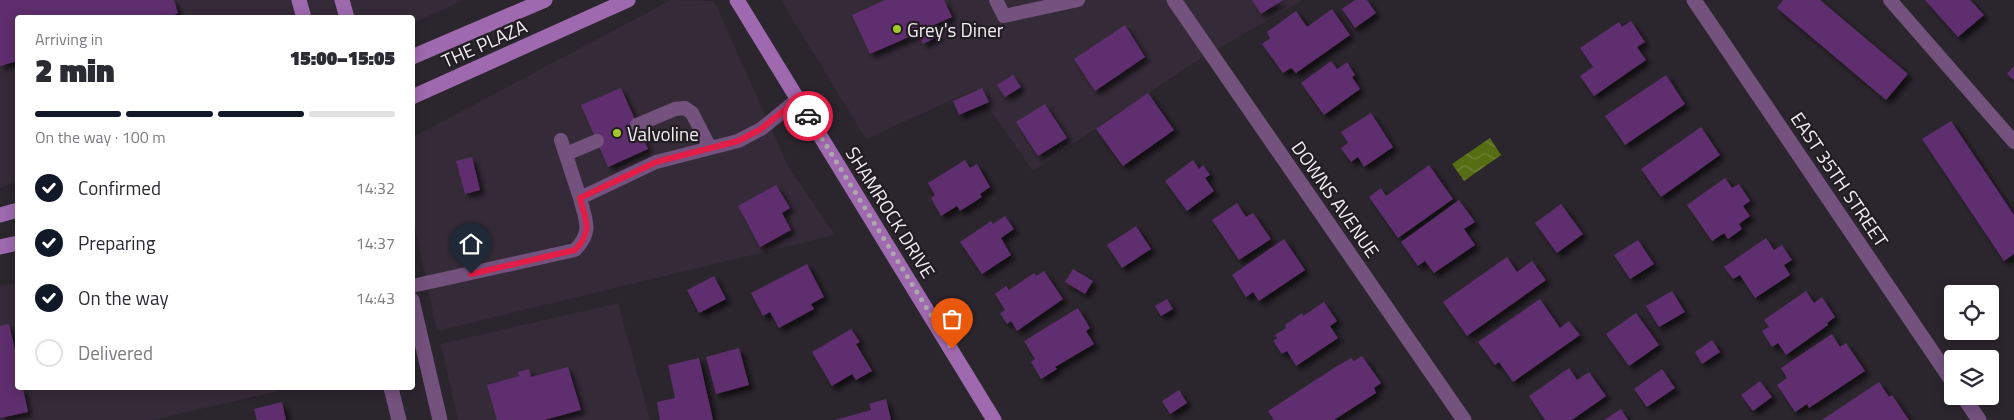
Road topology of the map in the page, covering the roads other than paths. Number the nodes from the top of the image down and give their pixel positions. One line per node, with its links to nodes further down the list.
1 (299, 0): 11 (street)
2 (342, 0): 12 (street)
3 (545, 0): 13 (street, THE PLAZA)
4 (628, 0): 14 (street, THE PLAZA)
5 (737, 0): 15 (street, SHAMROCK DRIVE)
6 (996, 0): 7 (lane)
7 (1078, 0)
8 (1694, 0): 29 (street, EAST 35TH STREET)
9 (1890, 0): 19 (lane)
10 (1179, 2): 35 (street, DOWNS AVENUE)
11 (303, 15)
12 (345, 15)
13 (415, 56)
14 (415, 96)
15 (798, 99): 20 (lane); 34 (street, SHAMROCK DRIVE)
16 (638, 125): 20 (lane)
17 (561, 140): 21 (lane)
18 (597, 141): 21 (lane)
19 (2014, 142)
20 (710, 148): 22 (lane)
21 (566, 154): 22 (lane)
22 (580, 198): 27 (lane)
23 (15, 211): 24 (street)
24 (0, 215)
25 (15, 244): 26 (street)
26 (0, 247)
27 (415, 285)
28 (415, 313): 33 (street)
29 (1944, 369)
30 (392, 390): 32 (street)
31 (1969, 405): 36 (street)
32 (399, 420)
33 (440, 420)
34 (994, 420)
35 (1464, 420)
36 (1979, 420)

